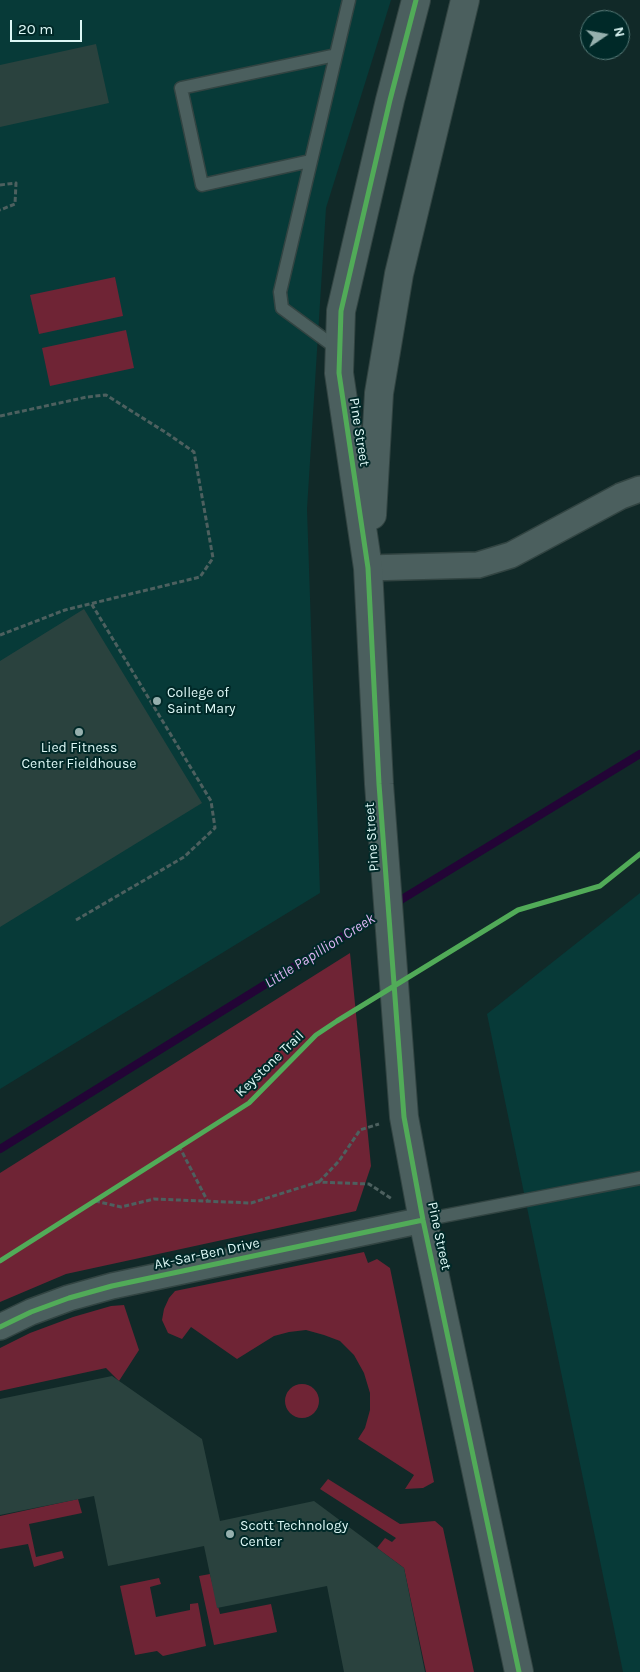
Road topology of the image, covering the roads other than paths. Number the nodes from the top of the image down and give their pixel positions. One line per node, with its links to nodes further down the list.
1 (349, 0): 4 (lane)
2 (416, 0): 6 (street, Pine Street)
3 (465, 0): 8 (street, Pine Street)
4 (336, 54): 5 (lane); 5 (lane)
5 (310, 162): 6 (lane)
6 (340, 351): 8 (street, Pine Street)
7 (640, 488): 8 (street)
8 (368, 568): 10 (street, Pine Street)
9 (640, 1178): 10 (lane)
10 (423, 1220): 11 (street, Ak-Sar-Ben Drive); 12 (street, Pine Street)
11 (0, 1327)
12 (519, 1672)

